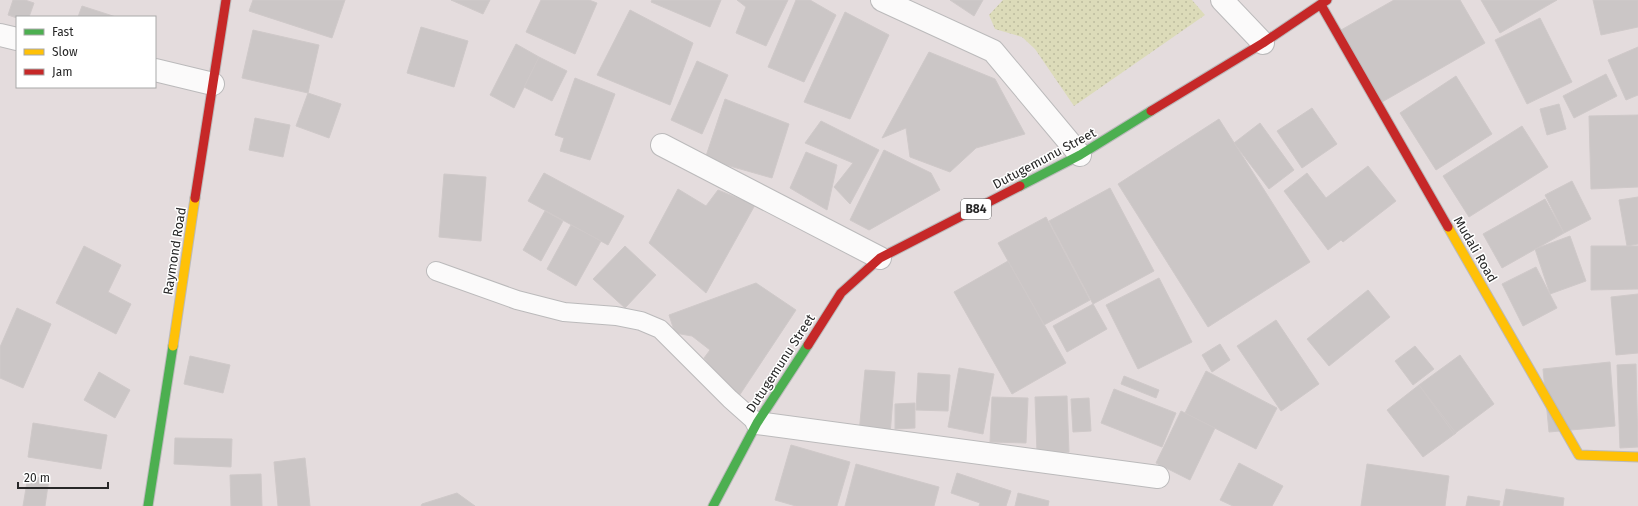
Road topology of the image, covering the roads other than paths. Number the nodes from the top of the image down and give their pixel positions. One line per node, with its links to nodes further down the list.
1 (226, 0): 9 (street, Raymond Road)
2 (882, 0): 11 (street)
3 (1222, 0): 7 (street)
4 (1324, 3): 7 (street, Dutugemunu Street / B84); 15 (street, Mudali Road)
5 (0, 35): 6 (street)
6 (16, 39)
7 (1263, 43): 11 (street, Dutugemunu Street / B84)
8 (156, 70): 9 (street)
9 (213, 84): 17 (street, Raymond Road)
10 (662, 146): 12 (street)
11 (1080, 155): 12 (street, Dutugemunu Street / B84)
12 (880, 258): 14 (street, Dutugemunu Street / B84)
13 (436, 271): 14 (lane)
14 (757, 423): 16 (street); 18 (street, Dutugemunu Street / B84)
15 (1638, 457)
16 (1158, 477)
17 (148, 506)
18 (713, 506)

